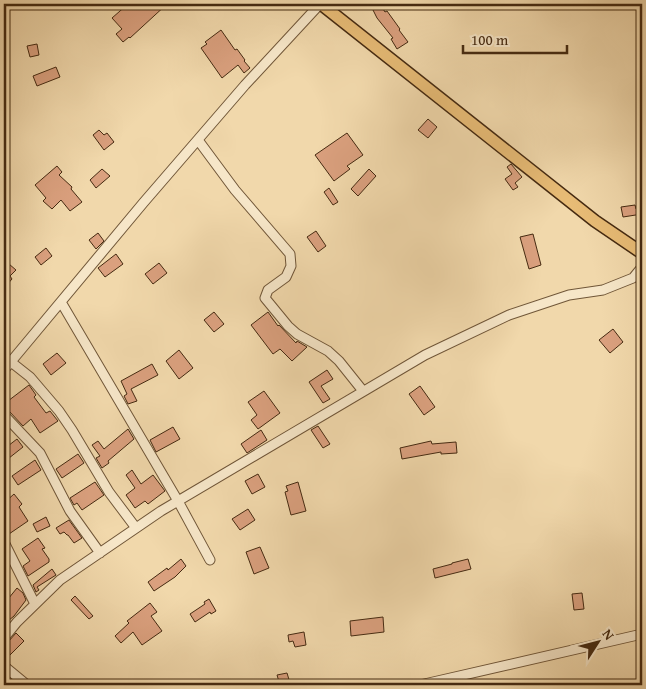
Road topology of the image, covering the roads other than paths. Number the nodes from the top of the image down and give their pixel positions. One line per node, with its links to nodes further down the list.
1 (320, 4): 2 (street); 3 (main road)
2 (198, 140): 5 (street); 8 (street)
3 (642, 254)
4 (642, 267): 8 (street)
5 (60, 302): 6 (street); 10 (street)
6 (11, 362): 7 (street); 11 (street)
7 (4, 370)
8 (363, 391): 10 (street)
9 (4, 415): 13 (street)
10 (178, 501): 11 (street); 14 (street)
11 (136, 528): 13 (street)
12 (4, 542): 15 (street)
13 (100, 553): 15 (street)
14 (210, 560)
15 (35, 604): 17 (street)
16 (642, 634): 20 (street)
17 (4, 638)
18 (4, 666): 19 (street)
19 (27, 685)
20 (420, 685)

